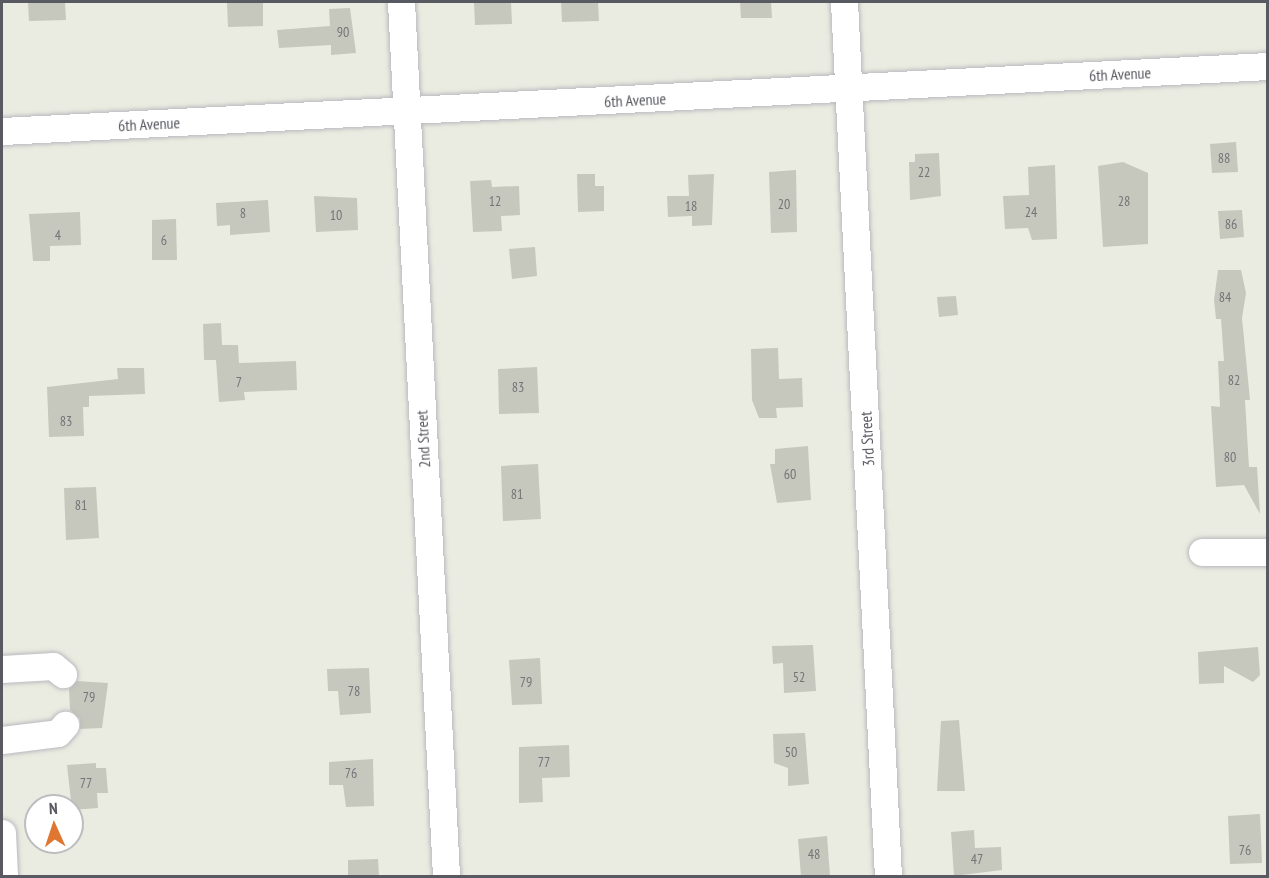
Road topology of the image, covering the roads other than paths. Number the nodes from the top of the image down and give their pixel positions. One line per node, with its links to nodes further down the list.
1 (401, 2): 5 (street, 2nd Street)
2 (844, 2): 4 (street, 3rd Street)
3 (1268, 66): 4 (street, 6th Avenue)
4 (848, 89): 5 (street, 6th Avenue); 16 (street, 3rd Street)
5 (407, 111): 6 (street, 6th Avenue); 15 (street, 2nd Street)
6 (2, 131)
7 (1202, 552): 8 (street)
8 (1268, 552)
9 (2, 669): 10 (street)
10 (63, 674)
11 (65, 725): 12 (street)
12 (2, 740)
13 (2, 832): 14 (street)
14 (4, 876)
15 (446, 876)
16 (888, 876)

